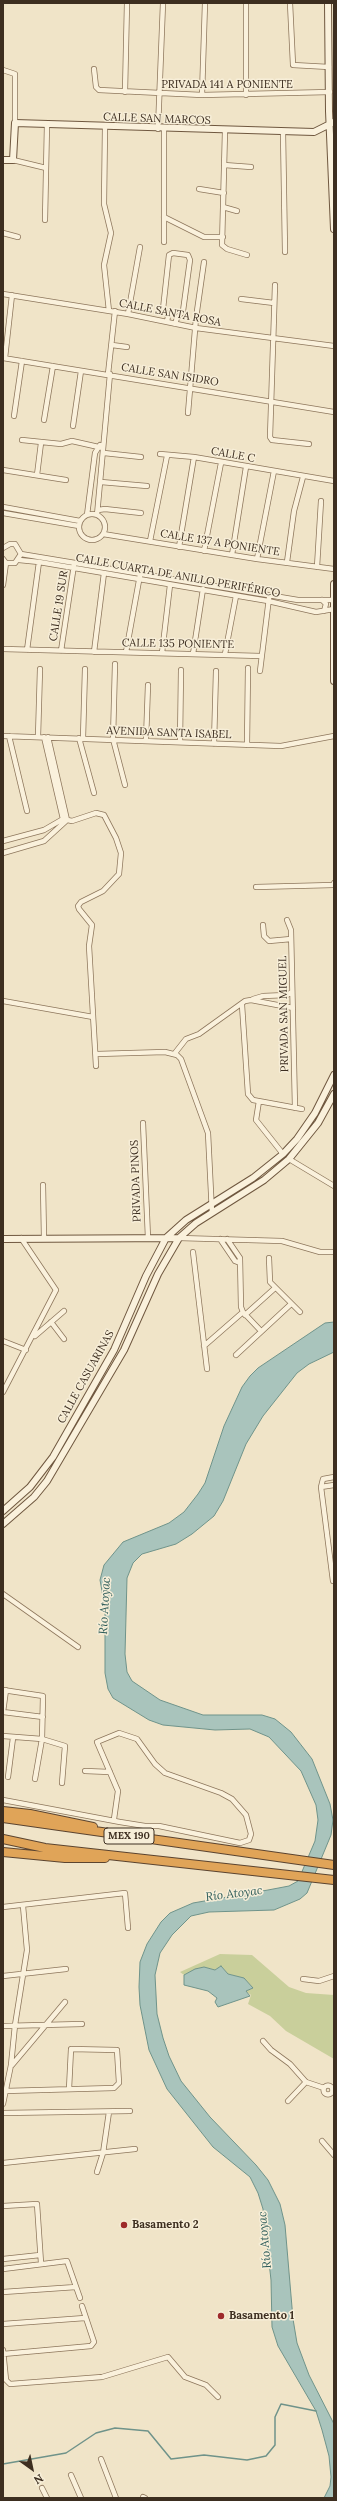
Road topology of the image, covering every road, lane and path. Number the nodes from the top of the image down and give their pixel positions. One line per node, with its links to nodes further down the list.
1 (127, 3): 10 (street)
2 (163, 3): 12 (street)
3 (205, 3): 13 (street)
4 (246, 3): 14 (street)
5 (290, 3): 7 (street)
6 (328, 3): 7 (main road)
7 (329, 67): 11 (main road)
8 (94, 69): 10 (street, PRIVADA 141 A PONIENTE)
9 (3, 70): 15 (street)
10 (125, 92): 12 (street, PRIVADA 141 A PONIENTE)
11 (330, 92): 14 (street, PRIVADA 141 A PONIENTE); 17 (main road)
12 (160, 94): 13 (street, PRIVADA 141 A PONIENTE); 19 (street)
13 (202, 95): 14 (street, PRIVADA 141 A PONIENTE)
14 (246, 95)
15 (15, 123): 16 (main road, CALLE SAN MARCOS); 23 (main road)
16 (47, 124): 18 (main road, CALLE SAN MARCOS); 26 (street)
17 (332, 124): 21 (main road, CALLE SAN MARCOS); 33 (main road)
18 (105, 127): 19 (main road, CALLE SAN MARCOS); 47 (street)
19 (161, 129): 20 (main road, CALLE SAN MARCOS); 31 (street)
20 (225, 131): 21 (main road, CALLE SAN MARCOS); 24 (street)
21 (283, 132): 39 (street)
22 (3, 160): 23 (main road)
23 (13, 160): 26 (street)
24 (224, 165): 25 (street); 28 (street)
25 (251, 167)
26 (46, 168): 32 (street)
27 (199, 189): 28 (street)
28 (224, 194): 29 (street)
29 (223, 207): 30 (street); 36 (street)
30 (237, 211)
31 (164, 217): 36 (street); 37 (street)
32 (45, 220)
33 (334, 229)
34 (3, 232): 35 (street)
35 (18, 237)
36 (223, 237): 40 (street)
37 (164, 242)
38 (140, 247): 48 (street)
39 (285, 252)
40 (247, 255)
41 (204, 262): 51 (street)
42 (275, 286): 46 (street)
43 (3, 294): 44 (street, CALLE SANTA ROSA)
44 (12, 295): 47 (street, CALLE SANTA ROSA); 56 (street)
45 (241, 299): 46 (street)
46 (274, 303): 52 (street)
47 (112, 311): 48 (street, CALLE SANTA ROSA); 53 (street)
48 (128, 314): 49 (street, CALLE SANTA ROSA)
49 (167, 322): 50 (street, CALLE SANTA ROSA); 50 (street)
50 (175, 324): 51 (street, CALLE SANTA ROSA)
51 (196, 328): 52 (street, CALLE SANTA ROSA); 61 (street)
52 (273, 339): 54 (street, CALLE SANTA ROSA); 62 (street)
53 (112, 345): 55 (street); 60 (street)
54 (334, 346)
55 (127, 347)
56 (4, 358): 57 (street, CALLE SAN ISIDRO)
57 (22, 361): 58 (street, CALLE SAN ISIDRO); 65 (street)
58 (52, 366): 59 (street, CALLE SAN ISIDRO); 66 (street)
59 (81, 371): 60 (street, CALLE SAN ISIDRO); 67 (street)
60 (109, 374): 61 (street, CALLE SAN ISIDRO); 71 (street)
61 (191, 388): 62 (street, CALLE SAN ISIDRO); 64 (street)
62 (271, 401): 63 (street, CALLE SAN ISIDRO); 70 (street)
63 (334, 412)
64 (188, 413)
65 (14, 416)
66 (44, 420)
67 (72, 426)
68 (22, 440): 69 (street)
69 (41, 443): 71 (street); 80 (street)
70 (309, 444)
71 (102, 450): 74 (street); 84 (street); 92 (street)
72 (160, 454): 73 (street, CALLE C)
73 (167, 456): 75 (street, CALLE C); 95 (street)
74 (141, 457)
75 (194, 457): 76 (street, CALLE C); 96 (street)
76 (220, 463): 77 (street, CALLE C); 98 (street)
77 (246, 467): 79 (street, CALLE C); 100 (street)
78 (3, 470): 80 (street)
79 (274, 471): 81 (street, CALLE C); 101 (street)
80 (37, 475): 82 (street)
81 (303, 477): 83 (street, CALLE C); 105 (street)
82 (66, 480)
83 (334, 481)
84 (101, 482): 85 (street); 89 (street)
85 (147, 486)
86 (321, 501): 107 (street)
87 (3, 508): 91 (street)
88 (3, 513): 91 (street)
89 (97, 513): 90 (street); 92 (street); 94 (street)
90 (141, 513)
91 (30, 515): 93 (street)
92 (88, 515): 93 (street)
93 (80, 524): 94 (street)
94 (103, 534): 95 (street, CALLE 137 A PONIENTE)
95 (150, 541): 96 (street, CALLE 137 A PONIENTE)
96 (179, 547): 98 (street, CALLE 137 A PONIENTE)
97 (3, 548): 99 (street)
98 (204, 551): 100 (street, CALLE 137 A PONIENTE)
99 (21, 554): 102 (street); 106 (street, CALLE CUARTA DE ANILLO PERIFÉRICO)
100 (232, 555): 101 (street, CALLE 137 A PONIENTE)
101 (257, 559): 105 (street, CALLE 137 A PONIENTE)
102 (19, 560): 103 (street, CALLE CUARTA DE ANILLO PERIFÉRICO); 104 (street, CALLE CUARTA DE ANILLO PERIFÉRICO)
103 (5, 561): 113 (street)
104 (39, 562): 106 (street, CALLE CUARTA DE ANILLO PERIFÉRICO); 126 (street)
105 (287, 562): 107 (street, CALLE 137 A PONIENTE)
106 (74, 565): 109 (street, CALLE CUARTA DE ANILLO PERIFÉRICO); 110 (street, CALLE CUARTA DE ANILLO PERIFÉRICO); 127 (street, CALLE 19 SUR)
107 (317, 566): 108 (street, CALLE 137 A PONIENTE)
108 (334, 569)
109 (104, 573): 110 (street, CALLE CUARTA DE ANILLO PERIFÉRICO); 128 (street)
110 (139, 576): 111 (street, CALLE CUARTA DE ANILLO PERIFÉRICO); 114 (street, CALLE CUARTA DE ANILLO PERIFÉRICO); 129 (street)
111 (204, 584): 115 (street); 116 (street, CALLE CUARTA DE ANILLO PERIFÉRICO)
112 (334, 584): 121 (main road)
113 (3, 585)
114 (170, 585): 115 (street, CALLE CUARTA DE ANILLO PERIFÉRICO); 130 (street)
115 (203, 590): 117 (street, CALLE CUARTA DE ANILLO PERIFÉRICO); 131 (street)
116 (269, 595): 118 (street, CALLE CUARTA DE ANILLO PERIFÉRICO); 119 (street)
117 (236, 596): 119 (street, CALLE CUARTA DE ANILLO PERIFÉRICO); 132 (street)
118 (315, 599): 120 (street, CALLE CUARTA DE ANILLO PERIFÉRICO); 123 (street)
119 (268, 600): 123 (street, CALLE CUARTA DE ANILLO PERIFÉRICO); 133 (street)
120 (322, 600): 121 (street, CALLE CUARTA DE ANILLO PERIFÉRICO); 124 (street)
121 (334, 600): 122 (main road)
122 (334, 609): 124 (street, CALLE CUARTA DE ANILLO PERIFÉRICO); 141 (main road)
123 (312, 610): 124 (street, CALLE CUARTA DE ANILLO PERIFÉRICO)
124 (324, 611)
125 (3, 650): 126 (street, CALLE 135 PONIENTE)
126 (27, 650): 127 (street, CALLE 135 PONIENTE)
127 (61, 651): 128 (street, CALLE 135 PONIENTE)
128 (94, 652): 129 (street, CALLE 135 PONIENTE)
129 (126, 652): 130 (street, CALLE 135 PONIENTE)
130 (162, 653): 131 (street, CALLE 135 PONIENTE)
131 (192, 654): 132 (street, CALLE 135 PONIENTE)
132 (225, 654): 133 (street, CALLE 135 PONIENTE)
133 (261, 656): 140 (street)
134 (115, 664): 148 (street)
135 (248, 668): 152 (street)
136 (40, 669): 146 (street)
137 (85, 669): 147 (street)
138 (181, 670): 150 (street)
139 (216, 671): 151 (street)
140 (260, 671)
141 (334, 681)
142 (148, 685): 149 (street)
143 (3, 736): 144 (street, AVENIDA SANTA ISABEL)
144 (9, 736): 146 (street, AVENIDA SANTA ISABEL); 155 (street)
145 (334, 736): 152 (street, AVENIDA SANTA ISABEL)
146 (43, 737): 147 (street, AVENIDA SANTA ISABEL); 156 (street)
147 (81, 738): 148 (street, AVENIDA SANTA ISABEL); 154 (street)
148 (113, 739): 149 (street, AVENIDA SANTA ISABEL); 153 (street)
149 (146, 740): 150 (street, AVENIDA SANTA ISABEL)
150 (180, 742): 151 (street, AVENIDA SANTA ISABEL)
151 (214, 744): 152 (street, AVENIDA SANTA ISABEL)
152 (247, 744)
153 (125, 785)
154 (94, 793)
155 (27, 811)
156 (65, 820): 157 (street); 170 (street)
157 (53, 828): 158 (street); 159 (street)
158 (3, 841)
159 (3, 853)
160 (334, 883): 161 (street)
161 (256, 887)
162 (287, 920): 164 (street, PRIVADA SAN MIGUEL)
163 (263, 925): 164 (street)
164 (291, 939): 165 (street, PRIVADA SAN MIGUEL)
165 (292, 992): 166 (street); 169 (street, PRIVADA SAN MIGUEL)
166 (251, 1000): 168 (street); 169 (street)
167 (3, 1001): 170 (street)
168 (242, 1005): 171 (street); 176 (street)
169 (293, 1008): 177 (street, PRIVADA SAN MIGUEL)
170 (93, 1017): 172 (street)
171 (175, 1053): 172 (street); 184 (street)
172 (97, 1054): 173 (street)
173 (96, 1066)
174 (334, 1075): 180 (main road, CALLE CASUARINAS)
175 (334, 1094): 181 (main road, CALLE CASUARINAS)
176 (259, 1101): 177 (street); 180 (street)
177 (295, 1108): 178 (street)
178 (302, 1109)
179 (143, 1123): 188 (street, PRIVADA PINOS)
180 (283, 1154): 184 (main road, CALLE CASUARINAS)
181 (289, 1159): 183 (street); 185 (main road, CALLE CASUARINAS)
182 (43, 1185): 187 (street)
183 (334, 1186)
184 (211, 1204): 185 (street); 189 (main road, CALLE CASUARINAS)
185 (212, 1213): 190 (main road, CALLE CASUARINAS)
186 (21, 1238): 187 (main road); 191 (main road); 205 (street)
187 (44, 1238): 188 (main road)
188 (148, 1238): 189 (main road)
189 (166, 1238): 190 (main road); 216 (main road, CALLE CASUARINAS)
190 (179, 1238): 192 (street); 217 (main road, CALLE CASUARINAS)
191 (3, 1239)
192 (220, 1239): 193 (street); 197 (street)
193 (227, 1240): 195 (street); 197 (street)
194 (193, 1252): 208 (street)
195 (333, 1252)
196 (269, 1258): 198 (street)
197 (240, 1263): 202 (street)
198 (275, 1288): 199 (street); 202 (street)
199 (291, 1304): 201 (street); 204 (street)
200 (64, 1311): 203 (street)
201 (300, 1312)
202 (244, 1313): 204 (street); 208 (street)
203 (51, 1322): 205 (street); 206 (street)
204 (261, 1331): 210 (street)
205 (33, 1337): 209 (street)
206 (64, 1339)
207 (3, 1342): 209 (street)
208 (204, 1346): 211 (street)
209 (26, 1350): 212 (street)
210 (236, 1355)
211 (207, 1369)
212 (3, 1392)
213 (334, 1477): 215 (street)
214 (334, 1486): 215 (street)
215 (322, 1487): 218 (street)
216 (4, 1510): 217 (main road)
217 (5, 1522)
218 (333, 1581)
219 (3, 1594): 220 (street)
220 (78, 1647)
221 (4, 1690): 222 (street); 223 (street)
222 (3, 1712): 223 (street)
223 (43, 1717): 226 (street)
224 (3, 1736): 225 (street)
225 (13, 1738): 226 (street); 229 (street)
226 (42, 1739): 230 (street); 231 (street)
227 (85, 1771): 228 (street)
228 (110, 1772): 235 (street); 235 (street)
229 (8, 1777)
230 (35, 1779)
231 (62, 1784)
232 (3, 1800): 235 (street)
233 (3, 1811): 236 (highway)
234 (3, 1818): 236 (highway, MEX 190)
235 (114, 1819)
236 (128, 1836): 240 (highway, MEX 190)
237 (3, 1839): 239 (highway, MEX 190)
238 (3, 1852): 239 (highway)
239 (128, 1856): 241 (highway, MEX 190)
240 (331, 1864)
241 (334, 1880)
242 (23, 1906): 243 (street); 244 (street); 246 (street)
243 (3, 1907)
244 (128, 1928)
245 (66, 1969): 246 (street)
246 (24, 1975): 247 (street); 252 (street)
247 (3, 1976)
248 (334, 1976): 249 (street)
249 (303, 1979)
250 (65, 2002): 253 (street)
251 (82, 2024): 253 (street)
252 (14, 2025): 253 (street); 254 (street); 256 (street)
253 (46, 2025): 256 (street)
254 (3, 2026)
255 (263, 2041): 258 (street)
256 (11, 2065): 257 (street)
257 (6, 2073): 260 (street)
258 (306, 2082): 261 (street); 262 (street)
259 (69, 2089): 259 (street); 260 (street)
260 (5, 2091): 263 (street)
261 (333, 2092)
262 (288, 2101)
263 (3, 2104)
264 (130, 2111): 265 (street)
265 (109, 2112): 266 (street); 269 (street)
266 (3, 2113)
267 (322, 2141): 270 (street)
268 (134, 2149): 269 (street)
269 (103, 2153): 271 (street); 272 (street)
270 (334, 2154)
271 (3, 2163)
272 (97, 2172)
273 (3, 2206): 274 (street)
274 (40, 2255): 275 (street); 276 (street)
275 (3, 2259)
276 (41, 2264): 277 (street); 278 (street)
277 (3, 2269)
278 (76, 2288): 279 (street); 280 (street)
279 (3, 2292)
280 (80, 2298)
281 (82, 2306): 282 (street)
282 (85, 2318): 283 (street); 285 (street)
283 (3, 2324)
284 (3, 2350): 285 (street)
285 (3, 2354): 286 (street)
286 (218, 2397)
287 (101, 2459): 292 (street)
288 (71, 2475): 291 (street)
289 (42, 2488): 290 (street)
290 (47, 2498)
291 (81, 2498)
292 (116, 2498)

